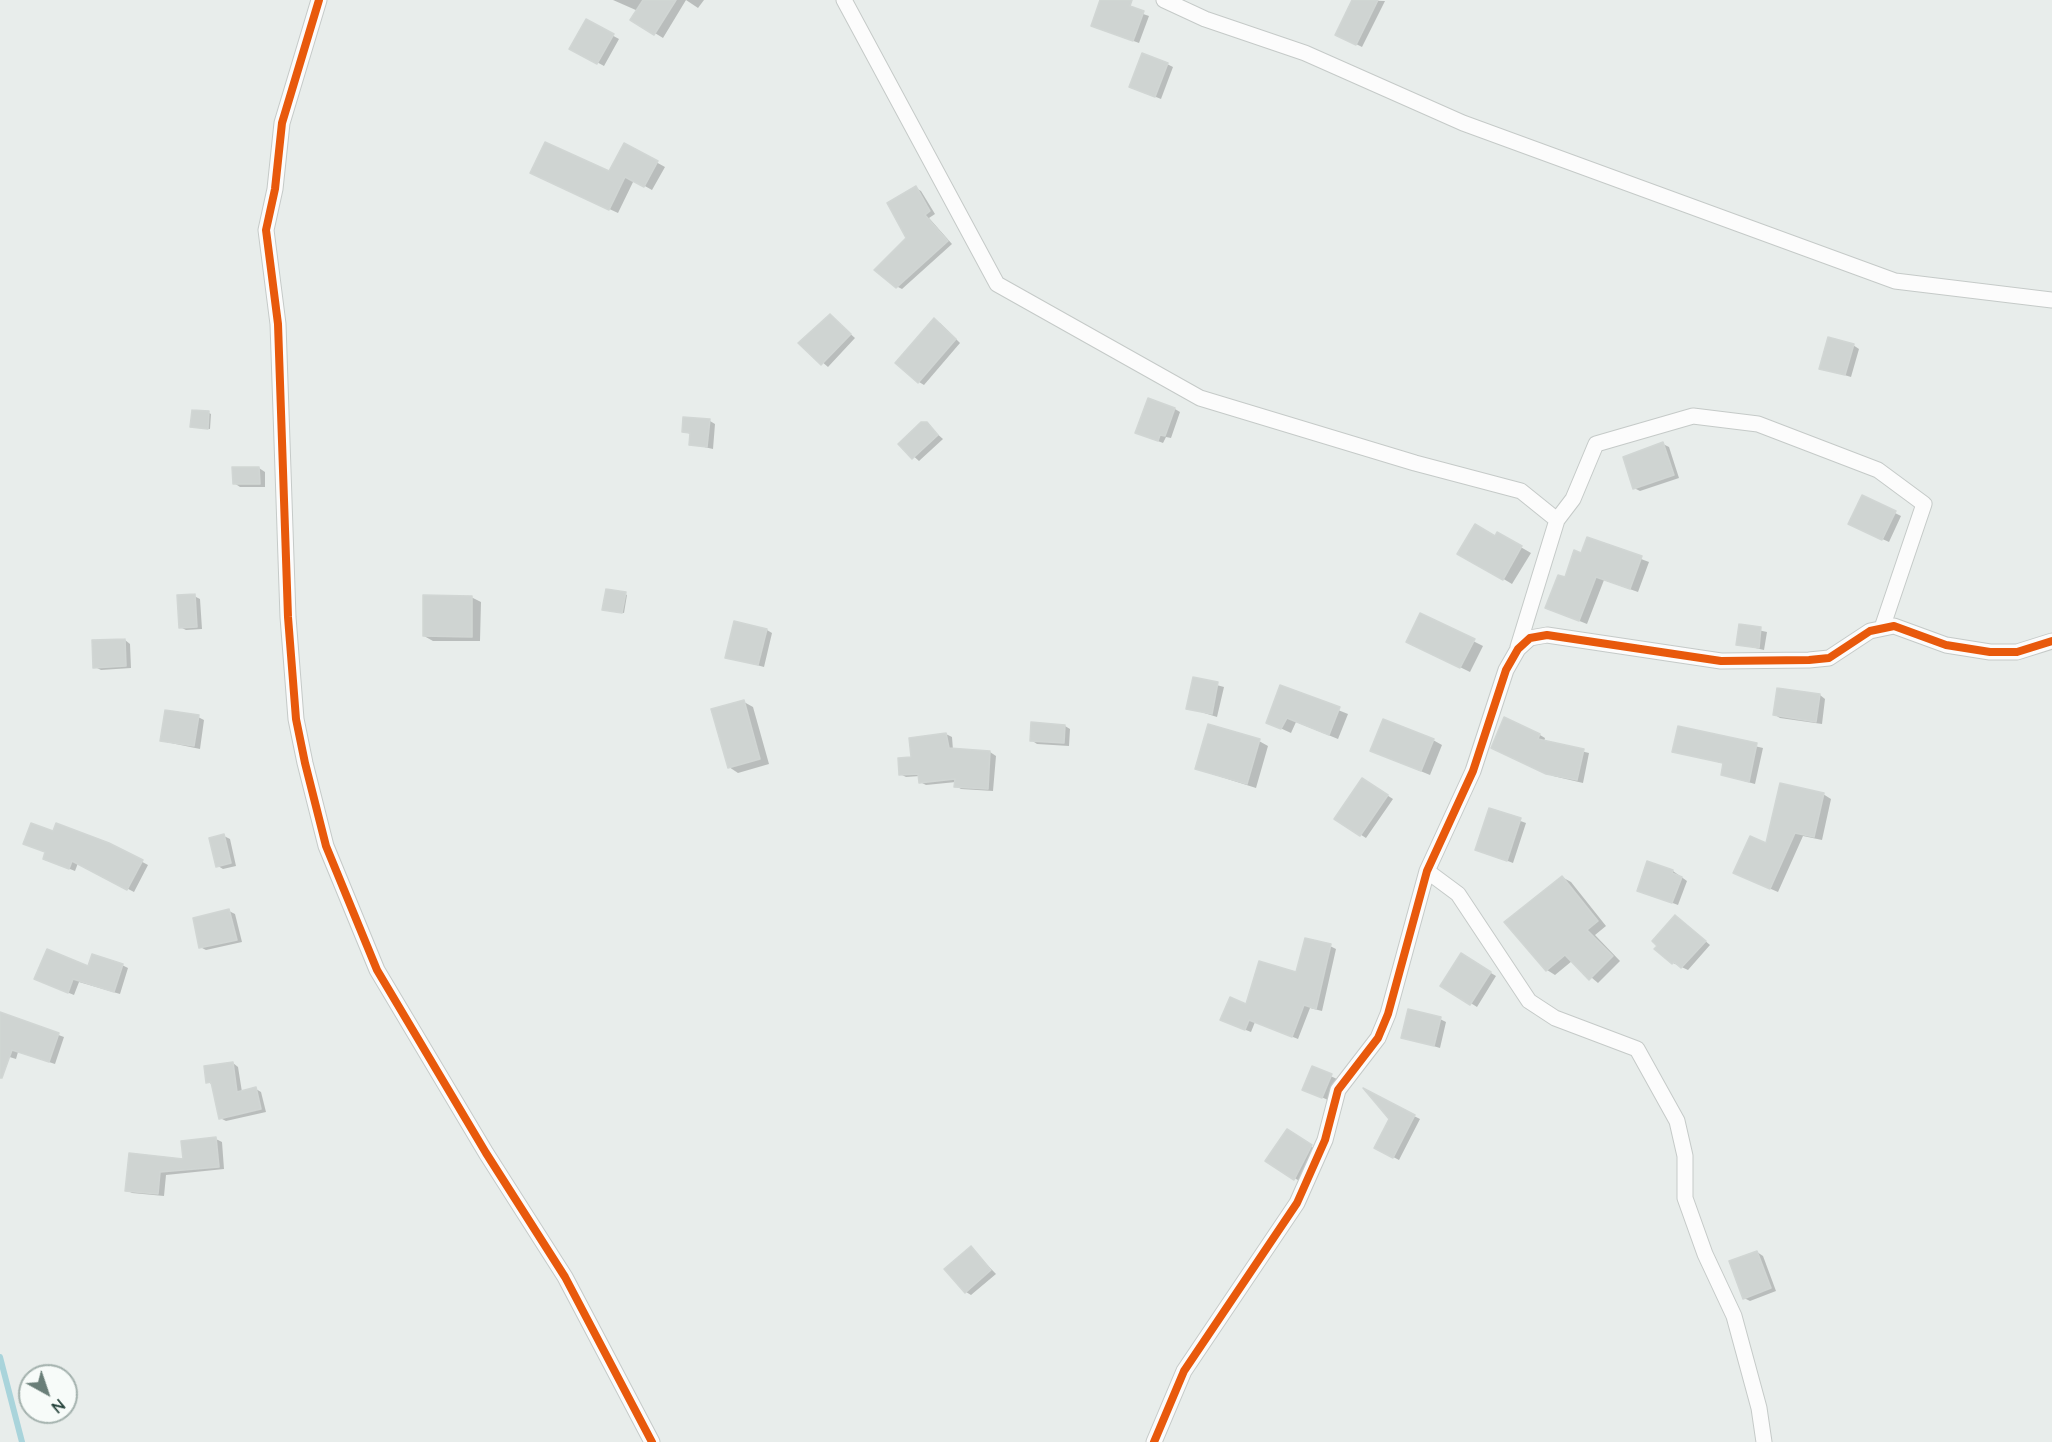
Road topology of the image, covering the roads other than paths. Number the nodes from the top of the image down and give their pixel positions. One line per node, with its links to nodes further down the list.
1 (319, 0): 10 (street)
2 (844, 0): 5 (street)
3 (1164, 0): 4 (street)
4 (2052, 300)
5 (1557, 520): 6 (street); 8 (street)
6 (1882, 628): 7 (street); 8 (street)
7 (2052, 641)
8 (1518, 649): 9 (street)
9 (1427, 871): 11 (street); 12 (street)
10 (652, 1442)
11 (1154, 1442)
12 (1764, 1442)

